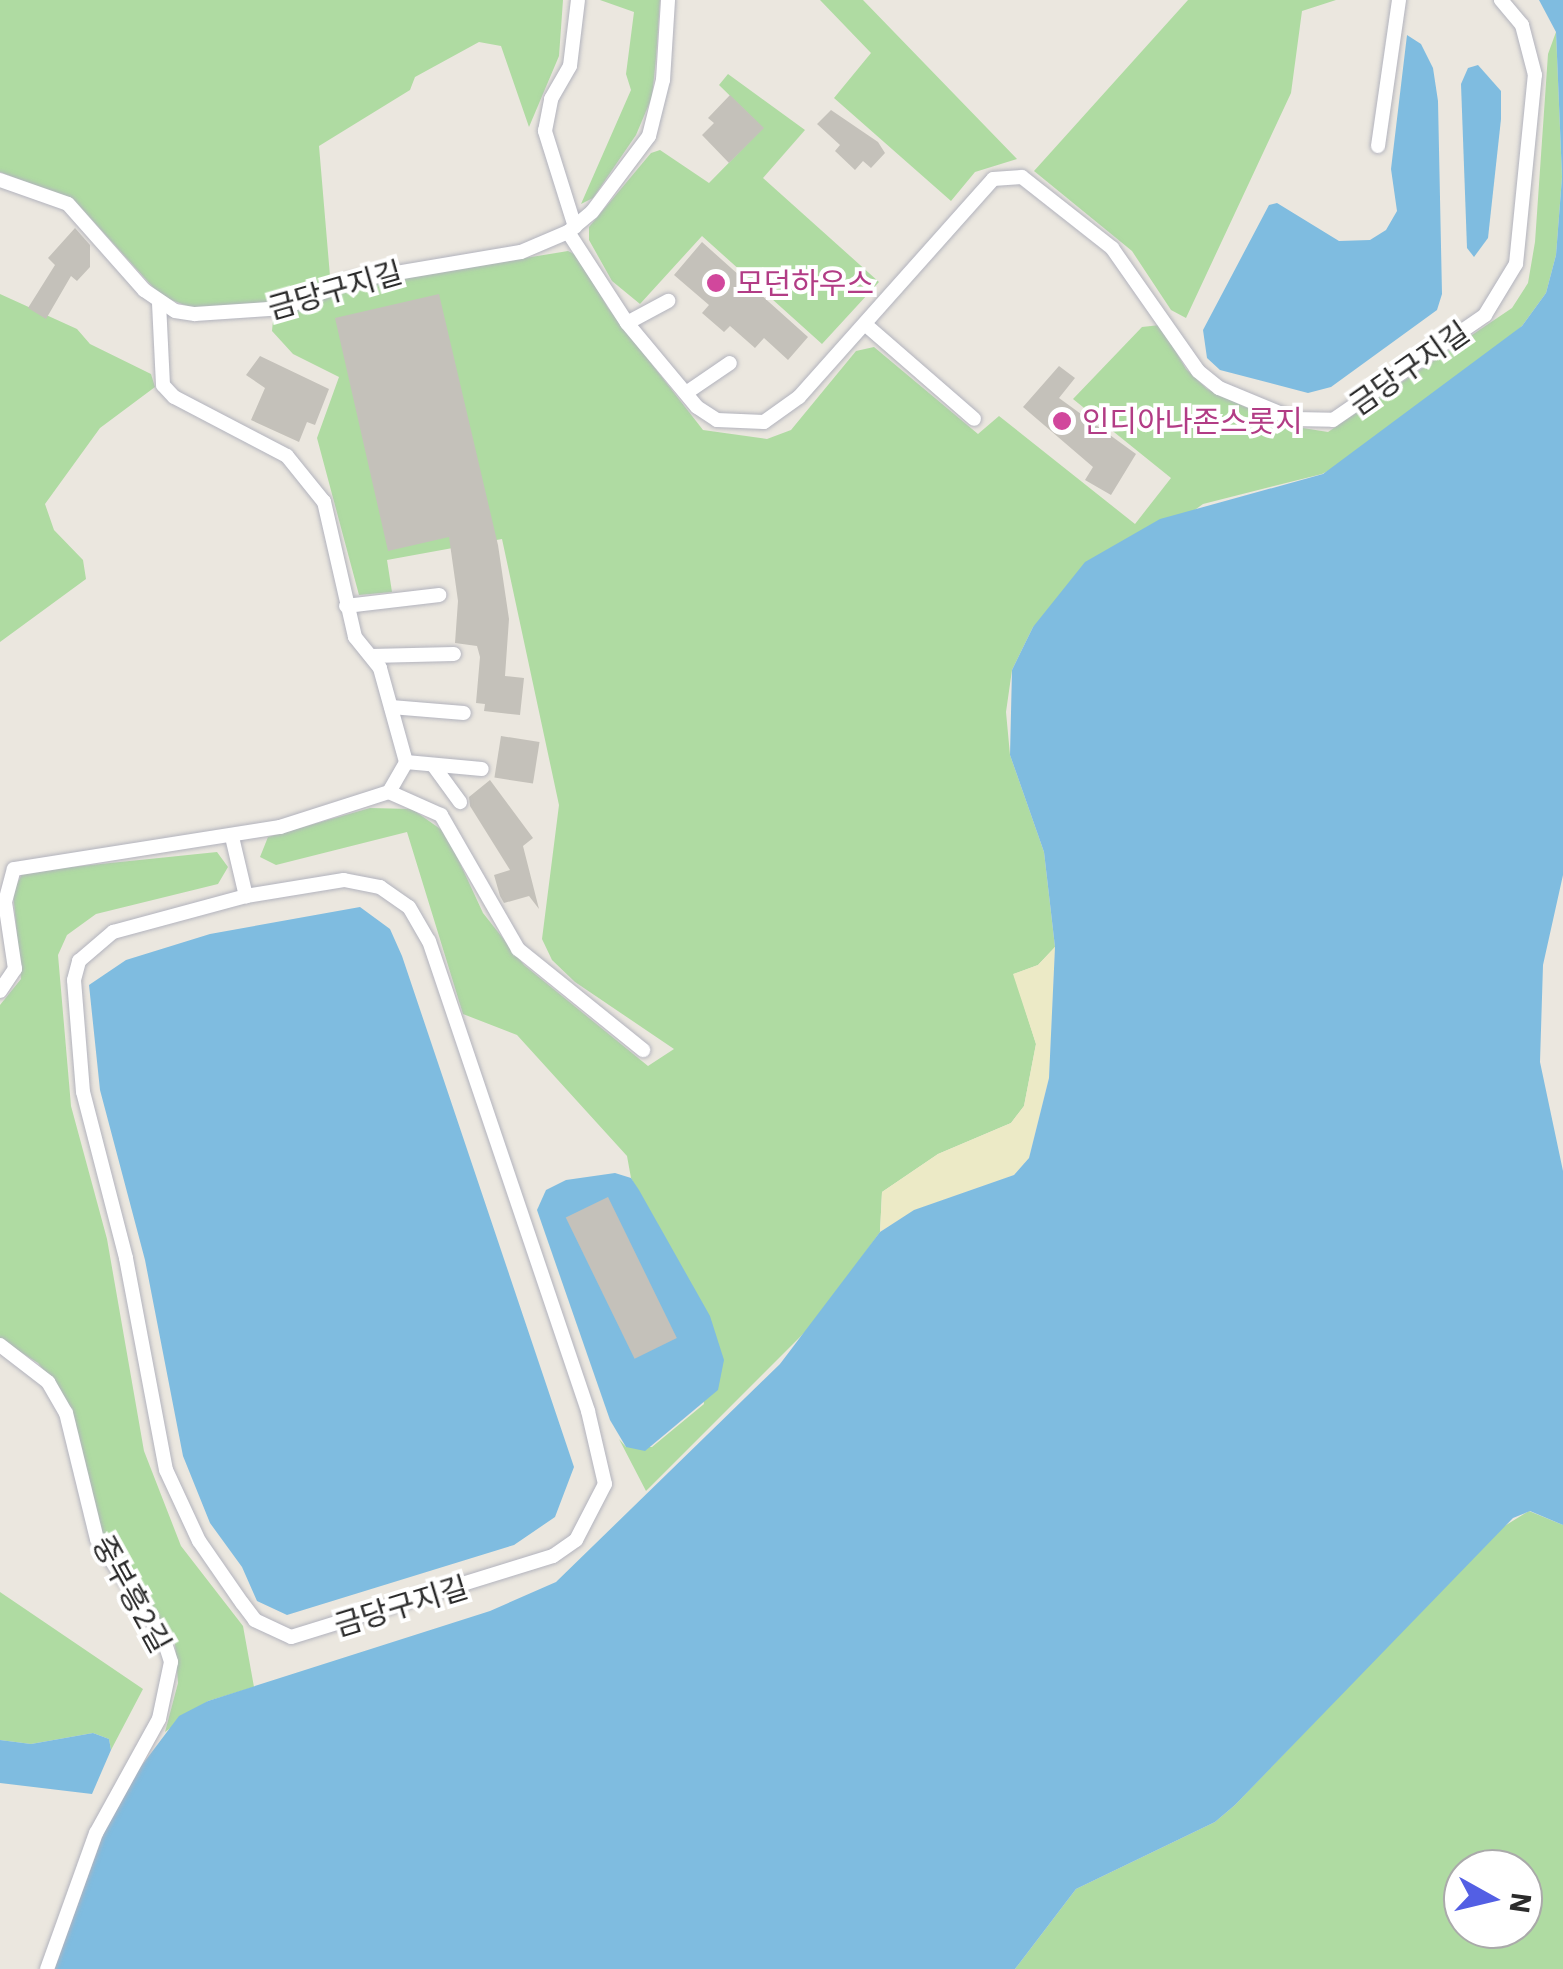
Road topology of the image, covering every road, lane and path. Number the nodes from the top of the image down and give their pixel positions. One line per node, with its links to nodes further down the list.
1 (578, 0): 7 (lane, 금당구지길)
2 (668, 0): 7 (lane, 금당구지길)
3 (1399, 0): 5 (lane)
4 (1502, 0): 11 (lane, 금당구지길)
5 (1378, 146)
6 (0, 180): 9 (lane)
7 (572, 230): 9 (lane, 금당구지길); 10 (lane, 금당구지길)
8 (668, 301): 10 (lane)
9 (158, 302): 16 (lane)
10 (627, 323): 13 (lane, 금당구지길)
11 (866, 325): 13 (lane, 금당구지길); 14 (lane)
12 (730, 363): 13 (lane)
13 (686, 393)
14 (974, 420)
15 (439, 595): 16 (lane)
16 (346, 606): 18 (lane)
17 (454, 654): 18 (lane)
18 (370, 656): 19 (lane)
19 (391, 707): 20 (lane); 21 (lane)
20 (464, 713)
21 (406, 762): 22 (lane); 24 (lane)
22 (434, 764): 23 (lane); 25 (lane)
23 (482, 769)
24 (389, 792): 26 (lane); 29 (lane)
25 (460, 802)
26 (232, 837): 27 (lane); 28 (lane)
27 (246, 896): 27 (lane, 금당구지길)
28 (0, 992)
29 (643, 1050)
30 (0, 1345): 31 (lane, 중부흥2길)
31 (47, 1969)

